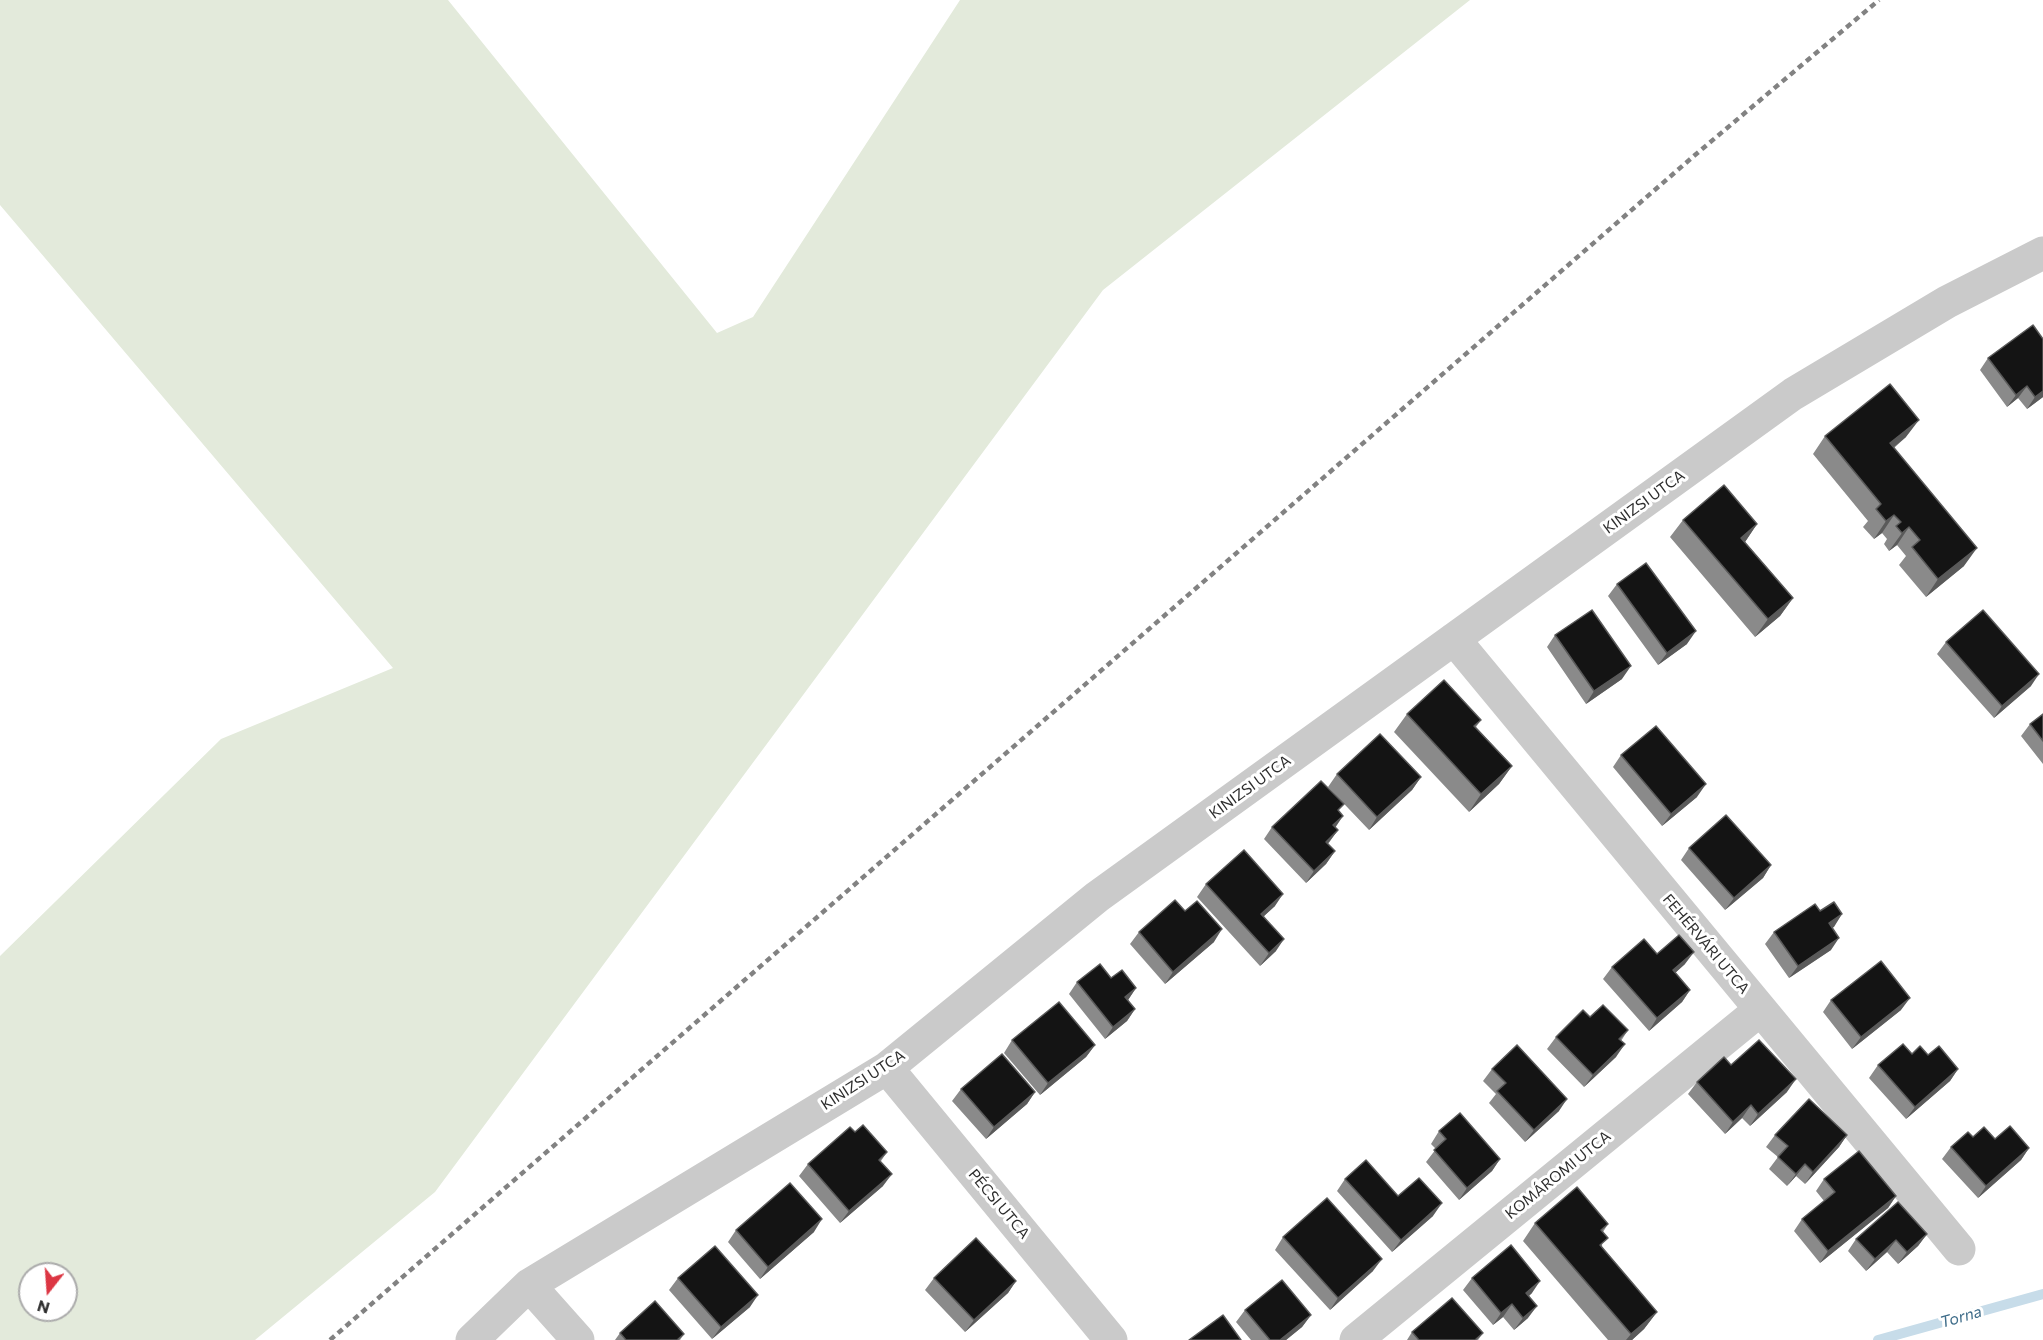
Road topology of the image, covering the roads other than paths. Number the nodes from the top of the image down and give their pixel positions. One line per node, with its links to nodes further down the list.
1 (2043, 253): 2 (street, KINIZSI UTCA)
2 (1454, 639): 3 (street, FEHÉRVÁRI UTCA); 4 (street, KINIZSI UTCA)
3 (1760, 1010): 5 (street, FEHÉRVÁRI UTCA); 10 (street, KOMÁROMI UTCA)
4 (887, 1068): 6 (street, KINIZSI UTCA); 9 (street, PÉCSI UTCA)
5 (1959, 1249)
6 (529, 1285): 7 (street, KINIZSI UTCA); 8 (street)
7 (472, 1340)
8 (578, 1340)
9 (1111, 1340)
10 (1356, 1340)

